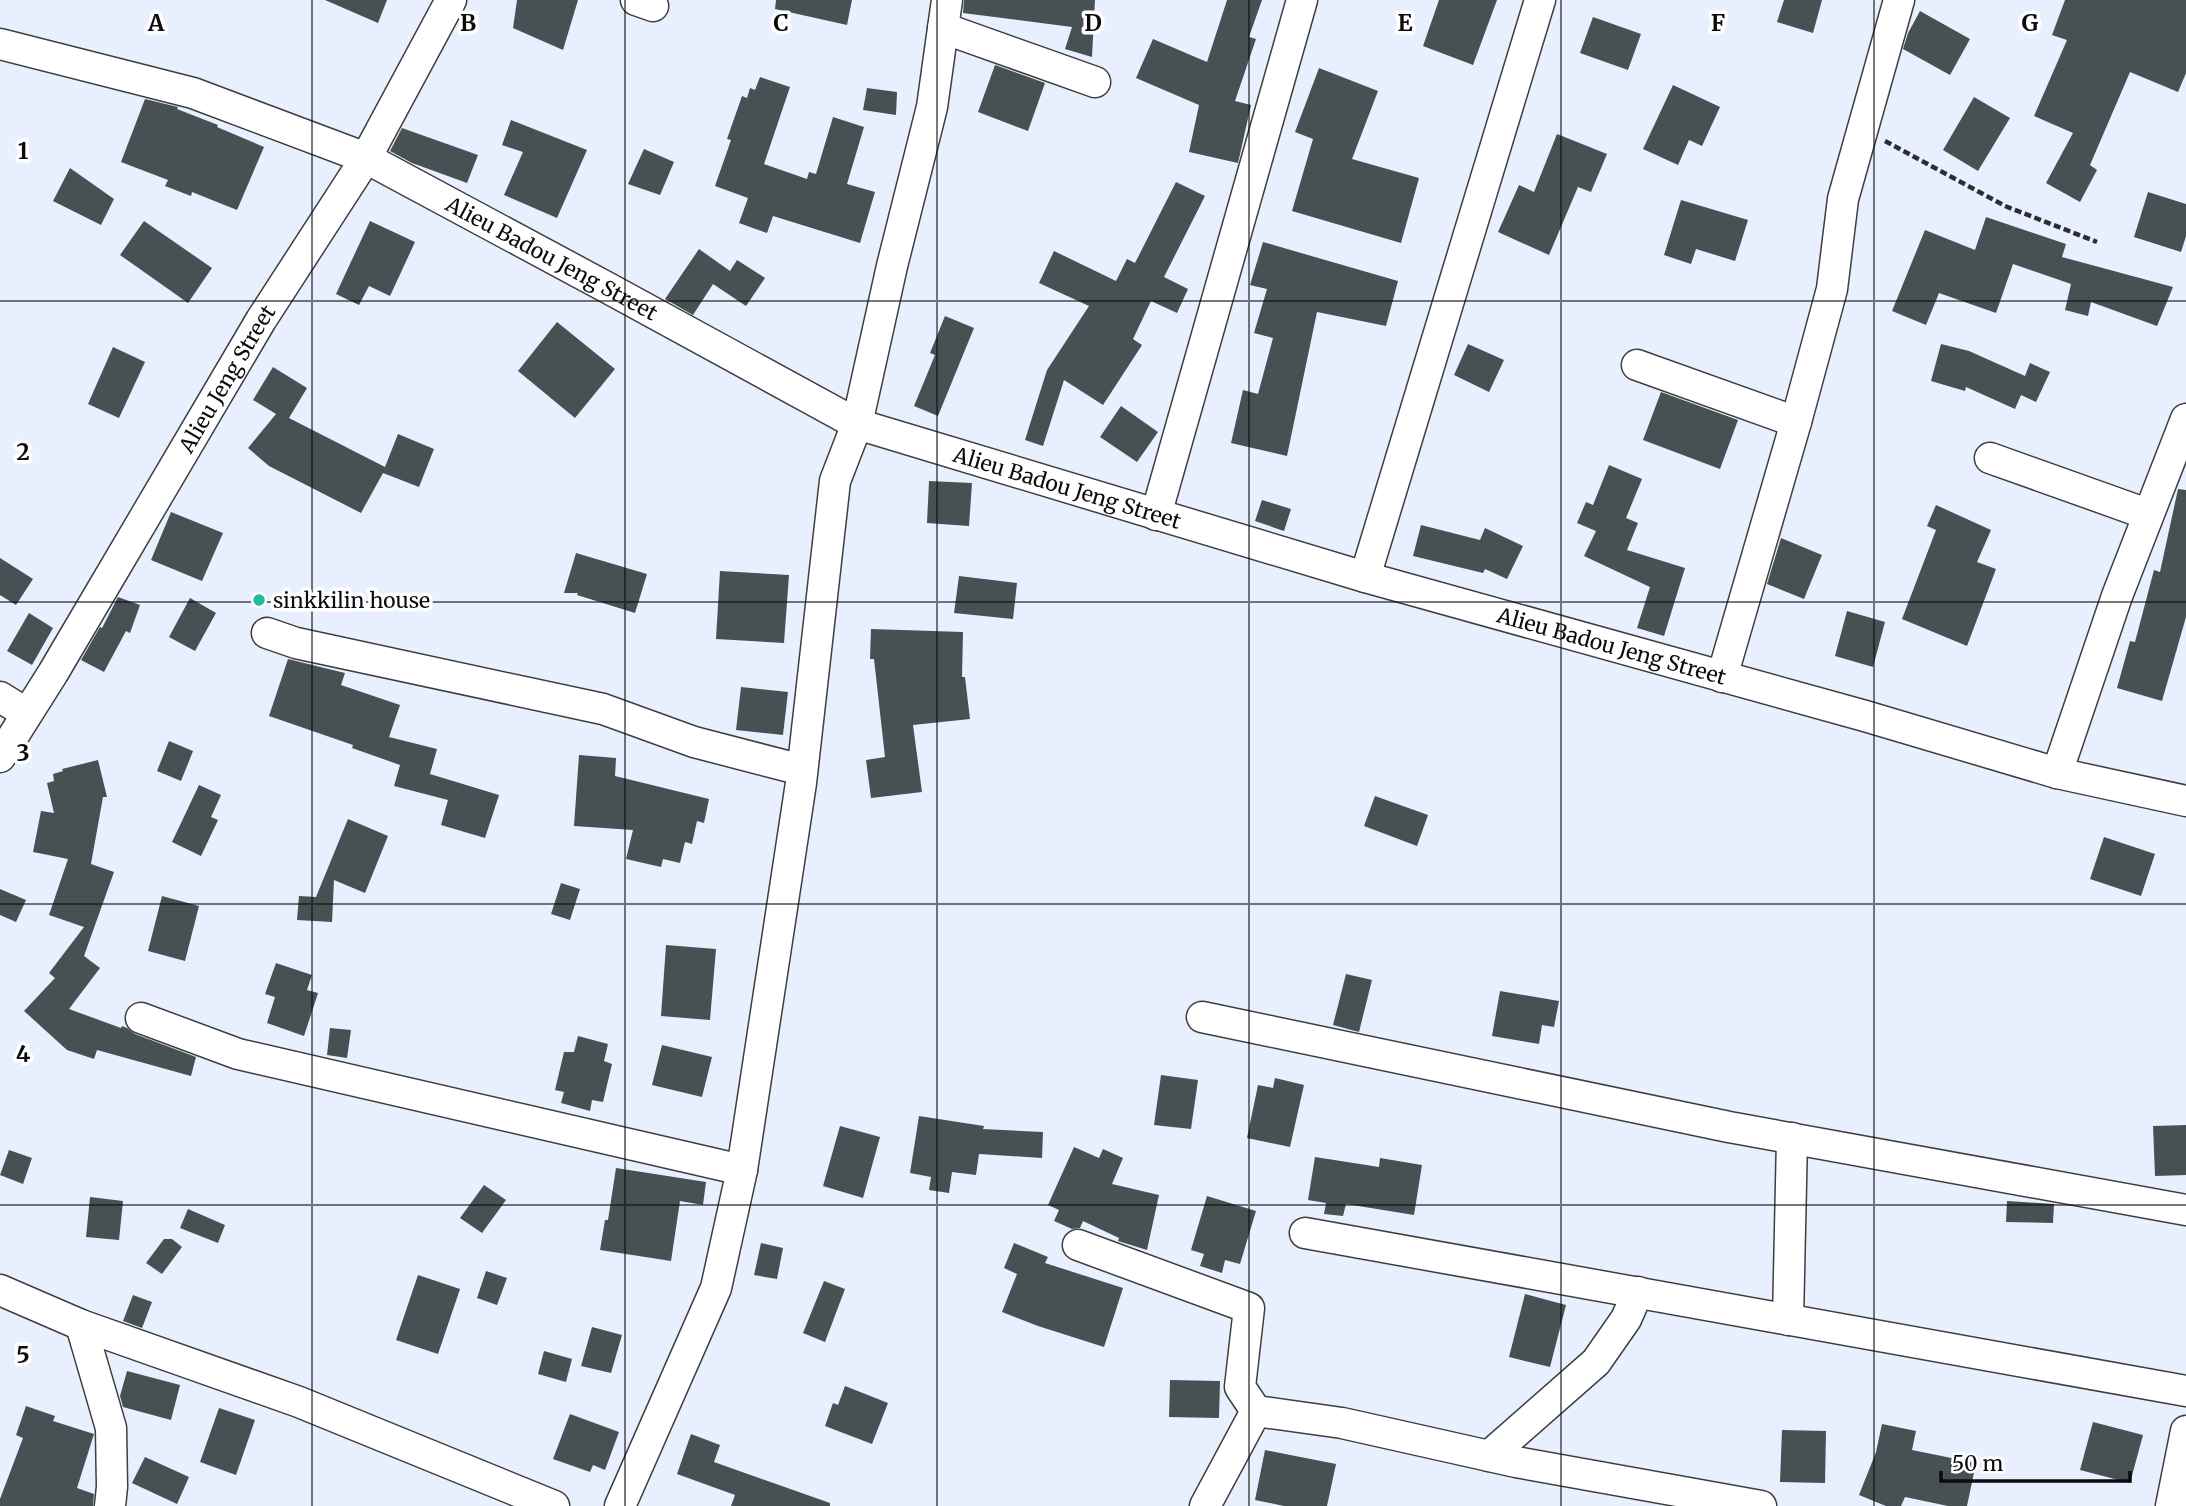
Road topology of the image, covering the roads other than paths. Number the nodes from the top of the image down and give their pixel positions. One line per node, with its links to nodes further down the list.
1 (451, 0): 8 (street, Alieu Jeng Street)
2 (1302, 0): 15 (street)
3 (1540, 0): 16 (street)
4 (1899, 0): 11 (street)
5 (945, 14): 7 (street); 12 (street)
6 (0, 44): 8 (street, Alieu Badou Jeng Street)
7 (1095, 82)
8 (366, 159): 12 (street, Alieu Badou Jeng Street); 20 (street, Alieu Jeng Street)
9 (1637, 365): 11 (street)
10 (2186, 419): 14 (street)
11 (1796, 422): 18 (street)
12 (858, 424): 15 (street, Alieu Badou Jeng Street); 22 (street)
13 (1990, 458): 14 (street)
14 (2147, 514): 23 (street)
15 (1156, 516): 16 (street, Alieu Badou Jeng Street)
16 (1365, 577): 18 (street, Alieu Badou Jeng Street)
17 (267, 633): 22 (street)
18 (1722, 677): 23 (street, Alieu Badou Jeng Street)
19 (0, 697): 20 (street)
20 (26, 713): 21 (street, Alieu Jeng Street)
21 (0, 757)
22 (802, 770): 28 (street)
23 (2057, 773): 24 (street, Alieu Badou Jeng Street)
24 (2186, 801)
25 (141, 1017): 28 (street)
26 (1202, 1017): 27 (street)
27 (1792, 1138): 29 (street); 34 (street)
28 (742, 1170): 42 (street)
29 (2186, 1210)
30 (1305, 1233): 33 (street)
31 (1078, 1245): 37 (street)
32 (0, 1290): 35 (street)
33 (1637, 1292): 34 (street); 39 (street)
34 (1788, 1320): 36 (street)
35 (81, 1325): 40 (street); 41 (street)
36 (2186, 1391)
37 (1256, 1411): 39 (street); 43 (street)
38 (2186, 1431): 45 (street)
39 (1489, 1456): 44 (street)
40 (110, 1506)
41 (554, 1506)
42 (620, 1506)
43 (1205, 1506)
44 (1761, 1506)
45 (2171, 1506)

